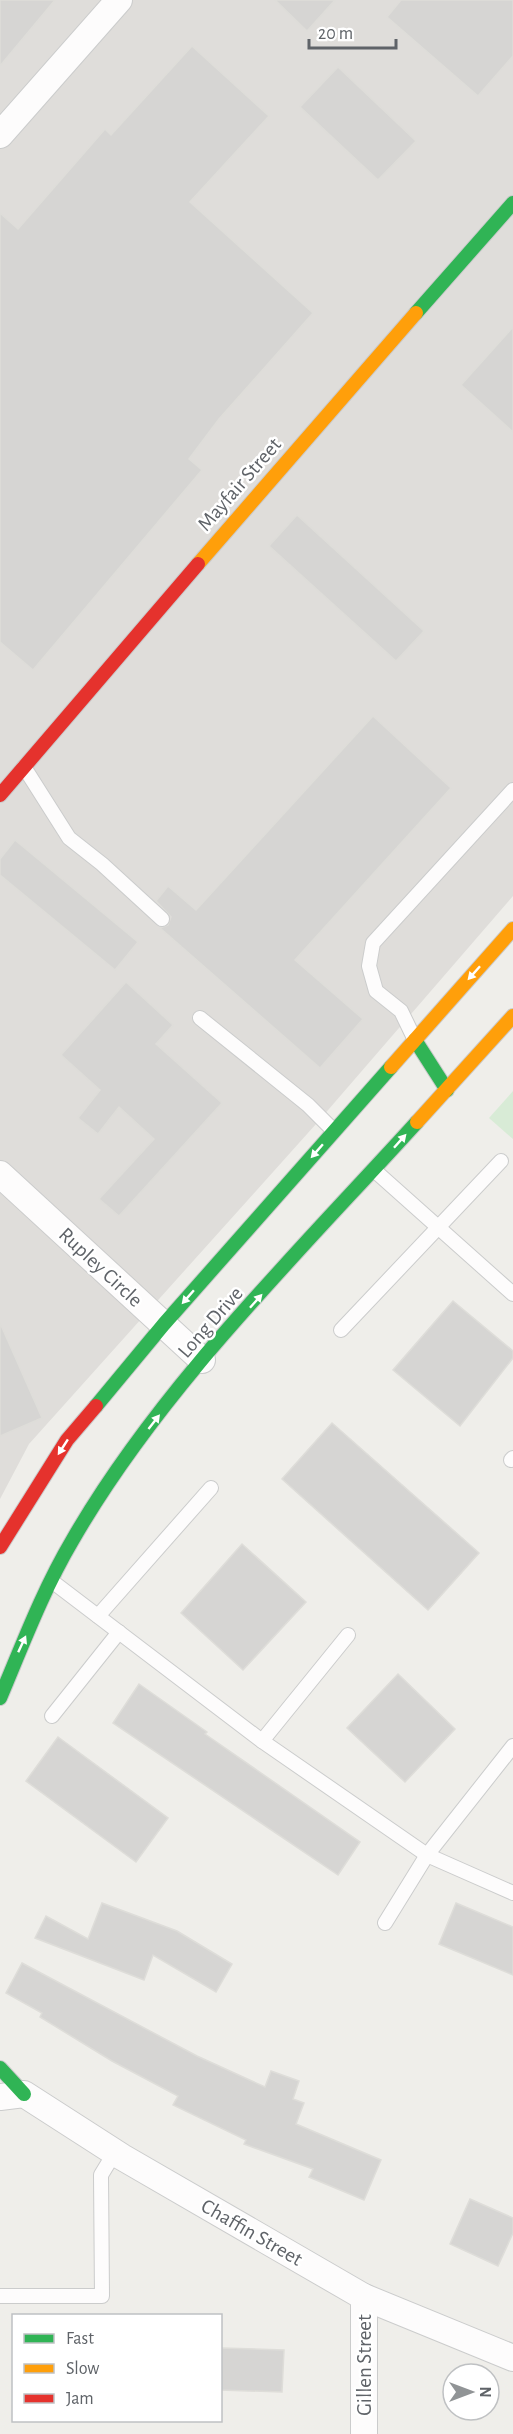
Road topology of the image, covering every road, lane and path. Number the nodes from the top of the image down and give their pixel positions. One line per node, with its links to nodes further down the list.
1 (119, 0): 2 (street)
2 (0, 135)
3 (513, 203): 4 (main road, Mayfair Street)
4 (24, 767): 6 (main road, Mayfair Street); 7 (lane)
5 (513, 790): 11 (lane)
6 (0, 795)
7 (162, 920)
8 (513, 929): 11 (main road, Long Drive, one-way to 11)
9 (513, 1016): 12 (main road, Long Drive)
10 (200, 1018): 13 (lane)
11 (415, 1040): 12 (main road); 13 (main road, Long Drive)
12 (447, 1090): 15 (main road, Long Drive, one-way to 12)
13 (334, 1131): 19 (main road, Long Drive, one-way to 19)
14 (501, 1161): 17 (lane)
15 (374, 1170): 17 (lane); 21 (main road, Long Drive, one-way to 15)
16 (0, 1174): 19 (street, Rupley Circle)
17 (439, 1227): 18 (lane); 20 (lane)
18 (513, 1294)
19 (164, 1324): 21 (street, Rupley Circle); 23 (main road, Long Drive, one-way to 23)
20 (341, 1330)
21 (202, 1360): 24 (main road, Long Drive, one-way to 21)
22 (211, 1488): 25 (lane)
23 (0, 1548)
24 (53, 1582): 25 (lane); 28 (main road, Long Drive, one-way to 24)
25 (98, 1616): 26 (lane)
26 (119, 1632): 29 (lane); 30 (lane)
27 (348, 1635): 30 (lane)
28 (0, 1697)
29 (52, 1716)
30 (261, 1741): 32 (lane)
31 (513, 1746): 32 (lane)
32 (427, 1856): 33 (lane); 34 (lane)
33 (513, 1893)
34 (385, 1923)
35 (0, 2068): 36 (main road)
36 (12, 2096): 37 (street, Chaffin Street)
37 (115, 2152): 38 (lane); 39 (street, Chaffin Street)
38 (0, 2296)
39 (364, 2296): 40 (street, Chaffin Street); 41 (street, Gillen Street)
40 (513, 2358)
41 (364, 2434)

